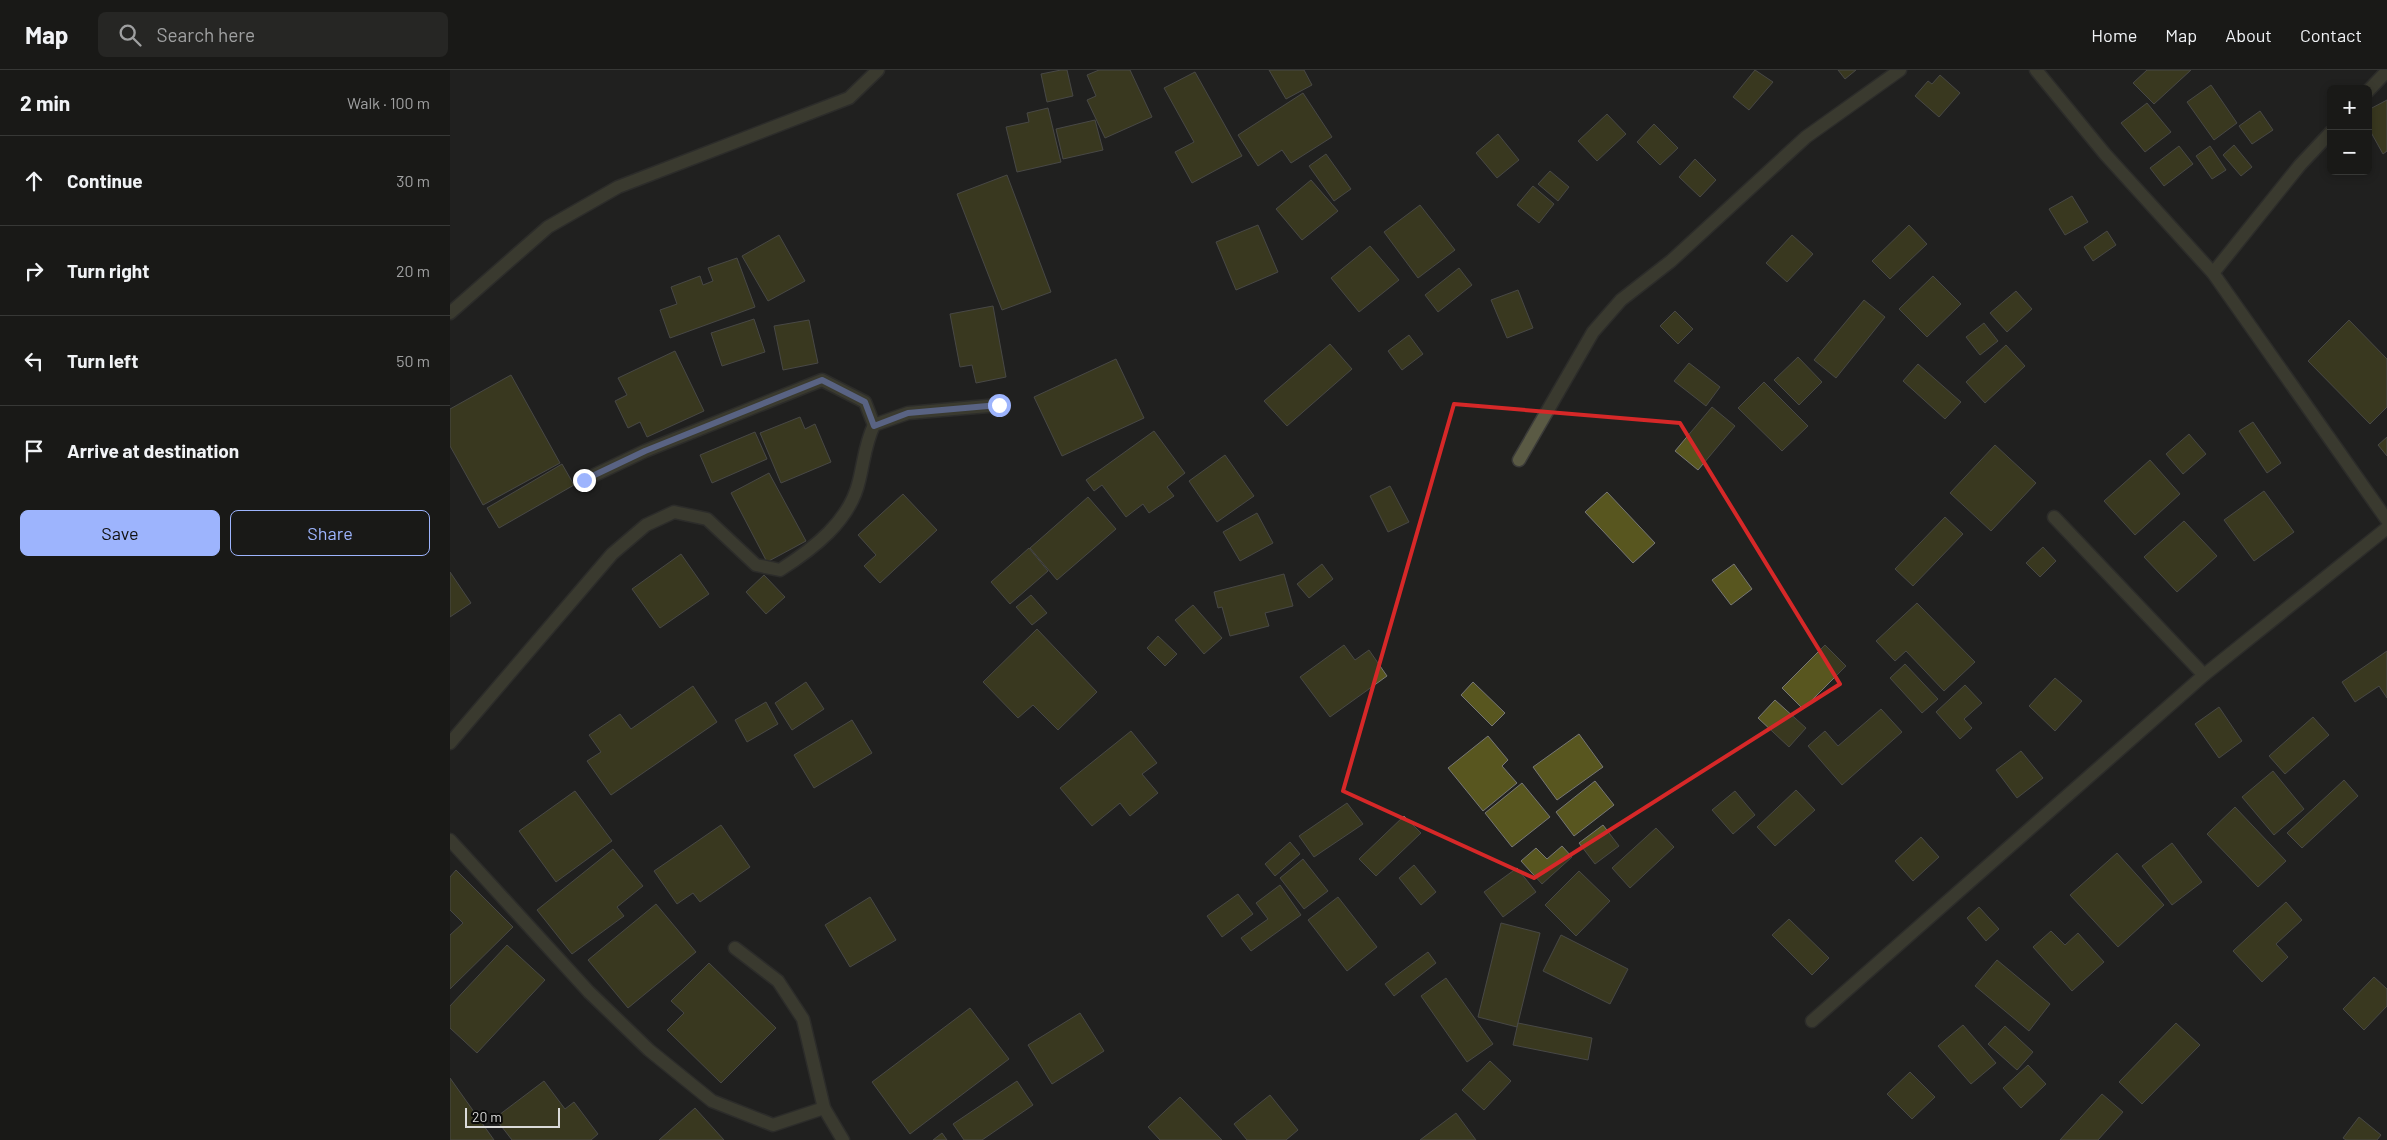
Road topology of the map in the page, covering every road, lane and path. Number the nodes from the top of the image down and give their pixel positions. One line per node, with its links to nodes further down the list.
1 (878, 70): 8 (street)
2 (1900, 70): 11 (street)
3 (2036, 70): 7 (street)
4 (2387, 71): 5 (street)
5 (2372, 88)
6 (2327, 136): 7 (street)
7 (2212, 273): 14 (street)
8 (450, 313)
9 (999, 405): 10 (street)
10 (874, 426): 12 (street); 17 (street)
11 (1519, 460)
12 (584, 480)
13 (2054, 517): 16 (street)
14 (2387, 520)
15 (2387, 528): 16 (street)
16 (2204, 675): 20 (street)
17 (450, 743)
18 (450, 840): 21 (street)
19 (735, 948): 21 (street)
20 (1812, 1021)
21 (824, 1108): 22 (street)
22 (843, 1140)

